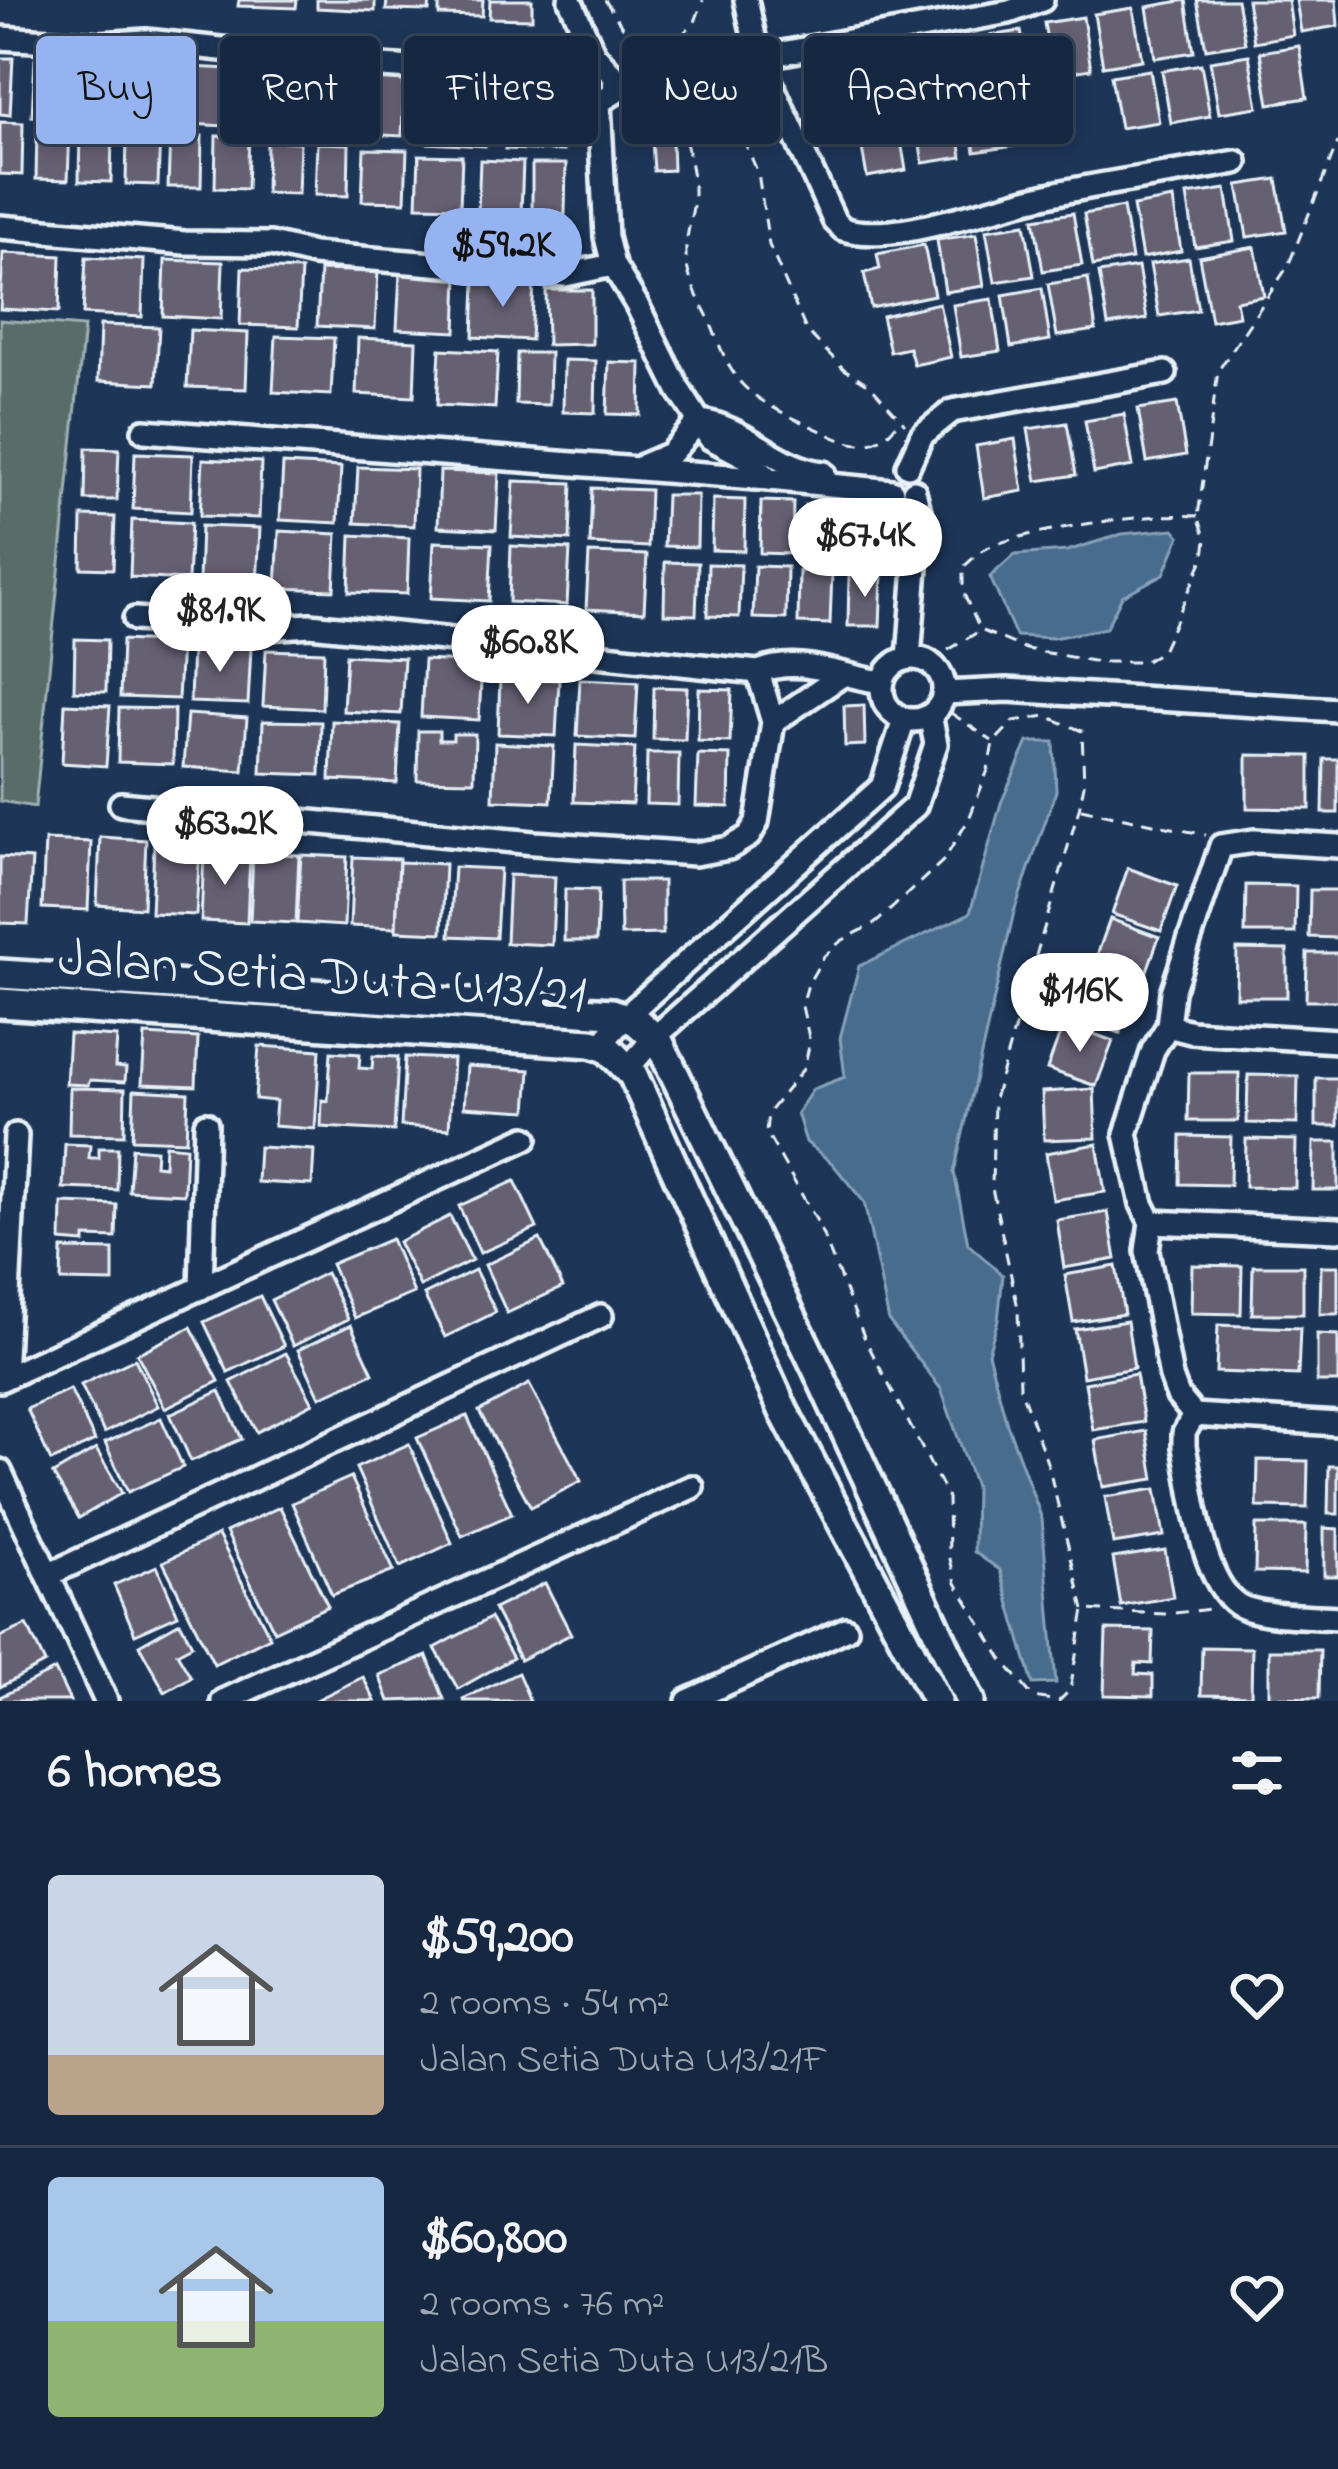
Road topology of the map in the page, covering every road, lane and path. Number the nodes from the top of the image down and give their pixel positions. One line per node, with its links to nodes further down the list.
1 (570, 0): 6 (street)
2 (605, 0): 3 (path)
3 (703, 0)
4 (746, 0): 7 (street)
5 (1042, 0): 9 (street)
6 (586, 36)
7 (754, 36)
8 (0, 38): 11 (street)
9 (780, 54)
10 (598, 58): 13 (street)
11 (404, 67)
12 (622, 82): 13 (street)
13 (616, 83): 14 (street)
14 (599, 102): 21 (street)
15 (780, 105): 19 (street)
16 (1338, 142): 30 (path)
17 (686, 144): 23 (path)
18 (748, 144): 23 (path)
19 (1236, 162)
20 (0, 227): 21 (street)
21 (613, 265): 24 (street)
22 (1165, 373): 26 (street)
23 (899, 420): 26 (path)
24 (699, 421): 27 (street); 28 (street); 29 (street)
25 (144, 431): 27 (street)
26 (922, 435): 29 (street)
27 (638, 467): 28 (street)
28 (769, 479): 29 (street)
29 (900, 481): 33 (street)
30 (1198, 516): 32 (path); 32 (path)
31 (135, 620): 34 (street)
32 (980, 630): 33 (path)
33 (918, 660): 36 (street); 37 (street)
34 (758, 672): 35 (street); 40 (street)
35 (841, 676): 36 (street); 40 (street)
36 (882, 682): 39 (street)
37 (938, 705): 38 (street); 39 (street); 41 (path); 50 (street)
38 (1338, 710)
39 (904, 720): 48 (street)
40 (773, 722): 42 (street)
41 (993, 742): 43 (path); 68 (path)
42 (121, 804)
43 (1079, 809): 44 (path); 68 (path)
44 (1221, 846): 45 (street); 49 (street)
45 (1338, 846)
46 (0, 974): 48 (main road, Jalan Setia Duta U13/21)
47 (0, 1003): 52 (main road, Jalan Setia Duta U13/21)
48 (626, 1016): 50 (main road, Jalan Setia Duta U13/21); 52 (street)
49 (1168, 1026): 51 (street); 57 (street)
50 (655, 1037): 53 (street); 75 (main road)
51 (1338, 1041)
52 (600, 1045): 53 (main road, Jalan Setia Duta U13/21)
53 (629, 1067): 74 (main road)
54 (206, 1124): 59 (street)
55 (16, 1135): 61 (street)
56 (526, 1138): 59 (street)
57 (1151, 1222): 58 (street); 62 (street)
58 (1338, 1230)
59 (200, 1288): 61 (street)
60 (601, 1316): 66 (street)
61 (2, 1379)
62 (1194, 1415): 63 (street); 67 (street)
63 (1338, 1424)
64 (0, 1471): 66 (street)
65 (692, 1486): 72 (street)
66 (48, 1575): 71 (street)
67 (1238, 1606): 68 (path); 69 (street)
68 (1084, 1610)
69 (1338, 1618)
70 (846, 1629): 73 (street)
71 (106, 1701)
72 (223, 1701)
73 (688, 1701)
74 (938, 1701)
75 (970, 1701)

